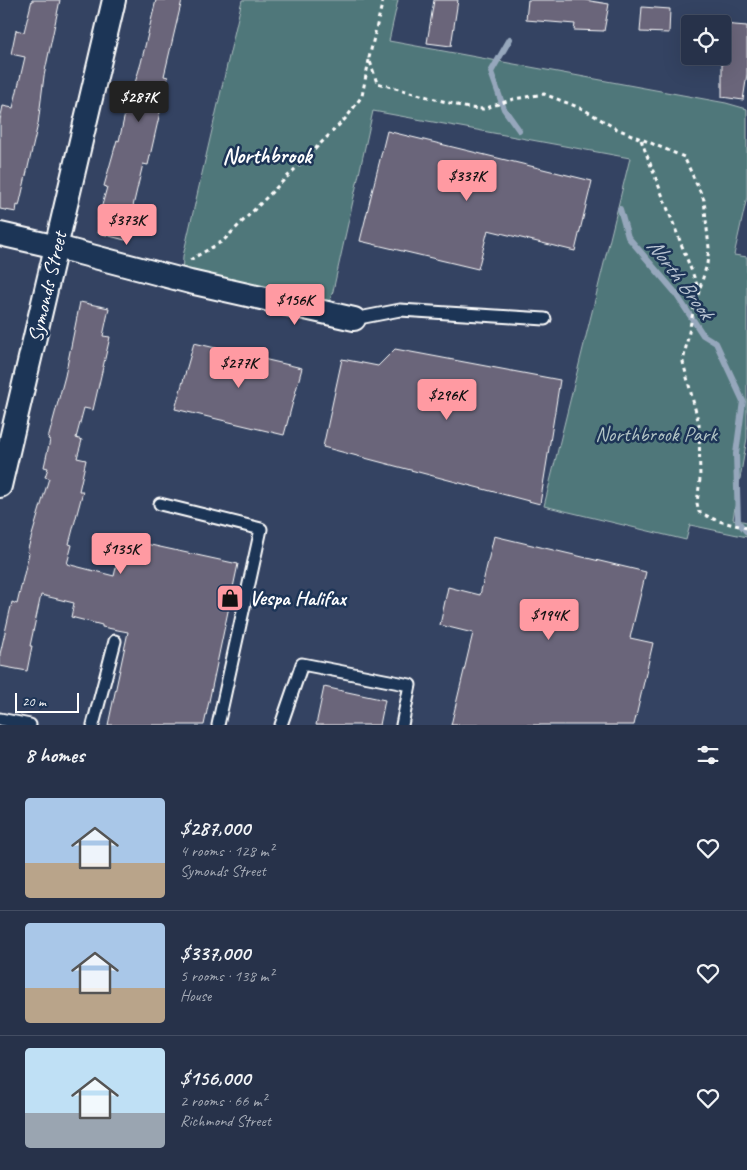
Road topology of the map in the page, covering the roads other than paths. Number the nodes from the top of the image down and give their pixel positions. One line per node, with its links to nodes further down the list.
1 (114, 0): 3 (street, Symonds Street)
2 (0, 234): 3 (street)
3 (57, 247): 4 (street); 6 (street, Symonds Street)
4 (354, 319): 5 (lane)
5 (545, 319)
6 (0, 486)
7 (160, 504): 12 (lane)
8 (115, 641): 11 (lane)
9 (0, 719): 10 (lane)
10 (30, 725)
11 (93, 725)
12 (218, 725)
13 (281, 725): 14 (lane)
14 (402, 725)

